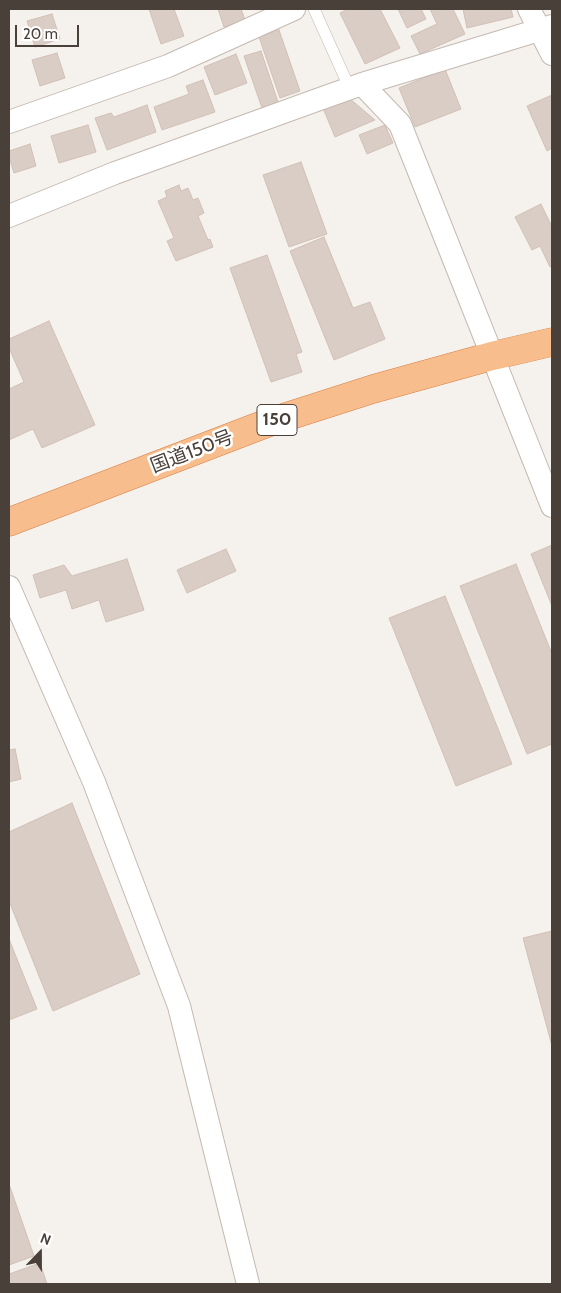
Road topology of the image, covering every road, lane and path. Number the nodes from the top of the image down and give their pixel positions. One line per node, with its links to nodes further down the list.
1 (294, 9): 7 (street)
2 (314, 9): 6 (lane)
3 (529, 9): 4 (street)
4 (546, 28): 5 (street); 6 (street)
5 (552, 54)
6 (356, 86): 8 (street); 10 (street)
7 (9, 122)
8 (9, 216)
9 (552, 342): 10 (highway, 国道150号 / 150)
10 (492, 356): 11 (street); 12 (highway, 国道150号 / 150)
11 (552, 506)
12 (9, 522)
13 (9, 587): 14 (street)
14 (248, 1284)

